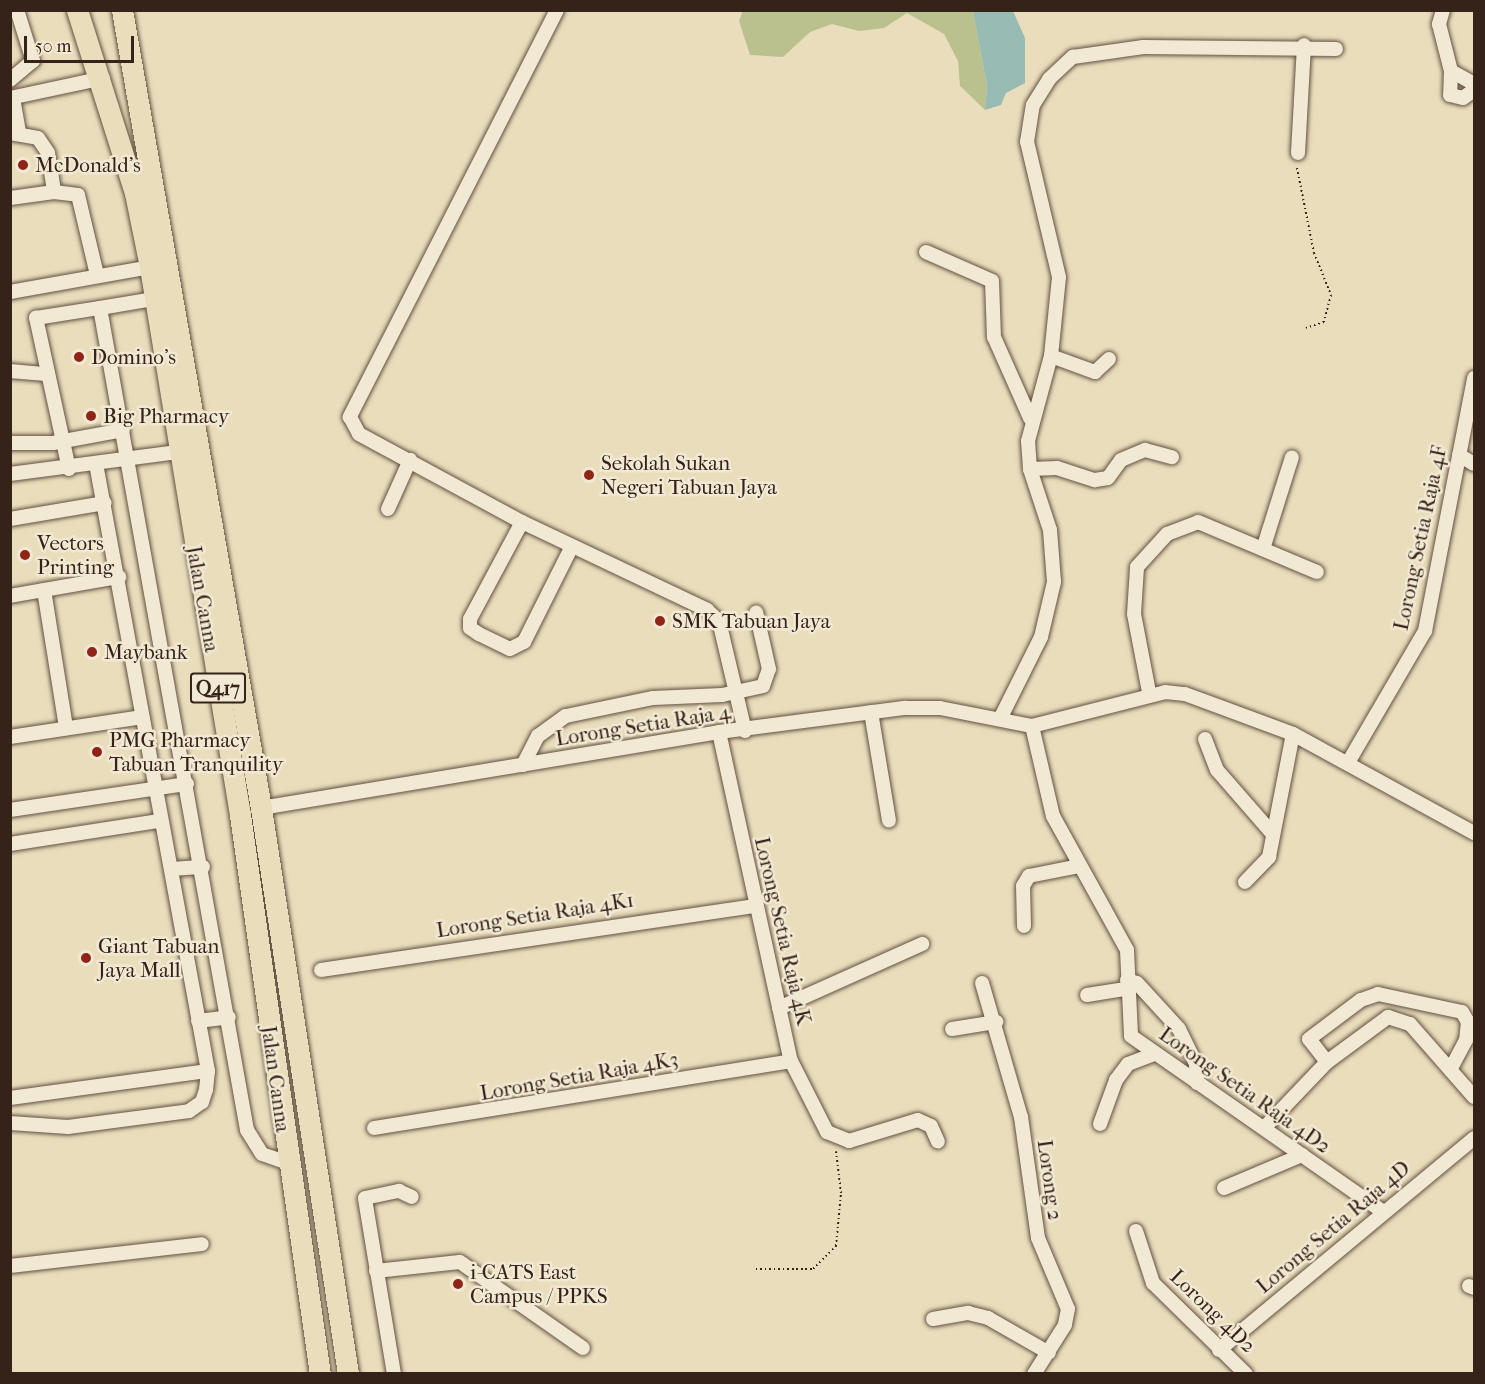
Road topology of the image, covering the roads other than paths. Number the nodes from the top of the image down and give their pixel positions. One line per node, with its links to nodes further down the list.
1 (16, 10): 10 (street)
2 (77, 10): 9 (highway, Jalan Canna / Q417)
3 (122, 10): 71 (highway, Jalan Canna / Q417)
4 (557, 10): 38 (street)
5 (1443, 10): 8 (street)
6 (1305, 45): 7 (street); 15 (street); 24 (street)
7 (1336, 49)
8 (1451, 71): 11 (street); 12 (street)
9 (103, 78): 13 (street); 19 (highway, Jalan Canna / Q417)
10 (10, 80)
11 (1474, 84)
12 (1474, 90)
13 (12, 98): 14 (street)
14 (15, 132): 16 (street)
15 (1298, 153)
16 (54, 192): 17 (street); 20 (street)
17 (10, 198)
18 (926, 252): 29 (street)
19 (150, 267): 20 (street); 22 (highway, Jalan Canna / Q417)
20 (97, 275): 21 (street)
21 (10, 292)
22 (154, 299): 23 (street); 33 (highway, Jalan Canna / Q417)
23 (100, 308): 27 (street); 30 (street)
24 (1051, 356): 25 (street); 29 (street)
25 (1109, 359)
26 (10, 372): 27 (street)
27 (46, 374): 31 (street)
28 (1474, 378): 34 (street, Lorong Setia Raja 4F)
29 (1030, 418): 42 (street)
30 (123, 430): 31 (street); 36 (street)
31 (61, 441): 32 (street); 41 (street)
32 (10, 443)
33 (178, 452): 36 (street); 109 (highway, Jalan Canna / Q417)
34 (1459, 455): 40 (street); 67 (street, Lorong Setia Raja 4F)
35 (1172, 456): 42 (street)
36 (129, 457): 39 (street); 69 (street)
37 (1292, 457): 49 (street)
38 (410, 460): 45 (street); 47 (street)
39 (96, 464): 41 (street); 44 (street)
40 (1474, 464)
41 (69, 469): 43 (street)
42 (1030, 469): 59 (street)
43 (10, 474)
44 (105, 503): 46 (street); 51 (street)
45 (388, 508)
46 (10, 519)
47 (522, 522): 48 (street); 48 (street)
48 (572, 546): 56 (street)
49 (1263, 549): 50 (street); 55 (street)
50 (1317, 572)
51 (119, 577): 52 (street); 58 (street)
52 (44, 590): 53 (street); 61 (street)
53 (10, 596)
54 (756, 612): 56 (street)
55 (1149, 692): 60 (street); 64 (street)
56 (733, 694): 62 (street); 68 (street)
57 (871, 712): 59 (street, Lorong Setia Raja 4); 62 (street, Lorong Setia Raja 4); 74 (street)
58 (142, 717): 61 (street); 70 (street)
59 (1000, 719): 60 (street, Lorong Setia Raja 4)
60 (1032, 726): 78 (street, Lorong Setia Raja 4D2)
61 (66, 728): 65 (street)
62 (745, 731): 63 (street, Lorong Setia Raja 4)
63 (719, 732): 68 (street, Lorong Setia Raja 4); 82 (street, Lorong Setia Raja 4K)
64 (1293, 734): 67 (street); 75 (street)
65 (10, 737)
66 (1205, 740): 75 (street)
67 (1349, 761): 76 (street)
68 (523, 765): 71 (street, Lorong Setia Raja 4)
69 (187, 784): 70 (street); 79 (street)
70 (153, 788): 72 (street); 73 (street)
71 (261, 808): 122 (highway, Jalan Canna / Q417)
72 (10, 810)
73 (159, 821): 77 (street); 80 (street)
74 (889, 821)
75 (1271, 832): 81 (street)
76 (1474, 833)
77 (10, 844)
78 (1080, 866): 83 (street); 87 (street, Lorong Setia Raja 4D2)
79 (203, 867): 80 (street); 90 (street)
80 (172, 870): 91 (street)
81 (1245, 882)
82 (755, 906): 85 (street, Lorong Setia Raja 4K1); 89 (street, Lorong Setia Raja 4K)
83 (1024, 926)
84 (922, 944): 89 (street)
85 (321, 970)
86 (982, 982): 92 (street, Lorong 2)
87 (1126, 984): 88 (street); 94 (street, Lorong Setia Raja 4D2); 99 (street)
88 (1087, 995)
89 (779, 1008): 95 (street, Lorong Setia Raja 4K)
90 (229, 1017): 91 (street); 109 (street)
91 (198, 1021): 98 (street)
92 (996, 1022): 93 (street); 120 (street, Lorong 2)
93 (952, 1029)
94 (1152, 1054): 99 (street, Lorong Setia Raja 4D2); 103 (street)
95 (790, 1061): 105 (street, Lorong Setia Raja 4K3); 107 (street, Lorong Setia Raja 4K)
96 (1327, 1062): 97 (street); 97 (street); 104 (street)
97 (1452, 1066): 100 (street)
98 (208, 1071): 101 (street); 102 (street)
99 (1197, 1083): 104 (street, Lorong Setia Raja 4D2)
100 (1474, 1097)
101 (10, 1098)
102 (10, 1123)
103 (1100, 1124)
104 (1265, 1127): 108 (street, Lorong Setia Raja 4D2)
105 (374, 1128)
106 (1474, 1138): 112 (street, Lorong Setia Raja 4D)
107 (938, 1142)
108 (1302, 1155): 110 (street); 112 (street, Lorong Setia Raja 4D2)
109 (288, 1163): 121 (highway, Jalan Canna / Q417)
110 (1224, 1188)
111 (412, 1197): 116 (street)
112 (1382, 1211): 119 (street, Lorong Setia Raja 4D)
113 (1136, 1231): 119 (street, Lorong 4D2)
114 (202, 1244): 115 (street)
115 (10, 1266)
116 (376, 1271): 118 (street); 123 (street)
117 (933, 1319): 120 (street)
118 (583, 1348)
119 (1219, 1350): 125 (street, Lorong 4D2)
120 (1049, 1353): 124 (street, Lorong 2)
121 (320, 1374)
122 (348, 1374)
123 (394, 1374)
124 (1034, 1374)
125 (1246, 1374)

